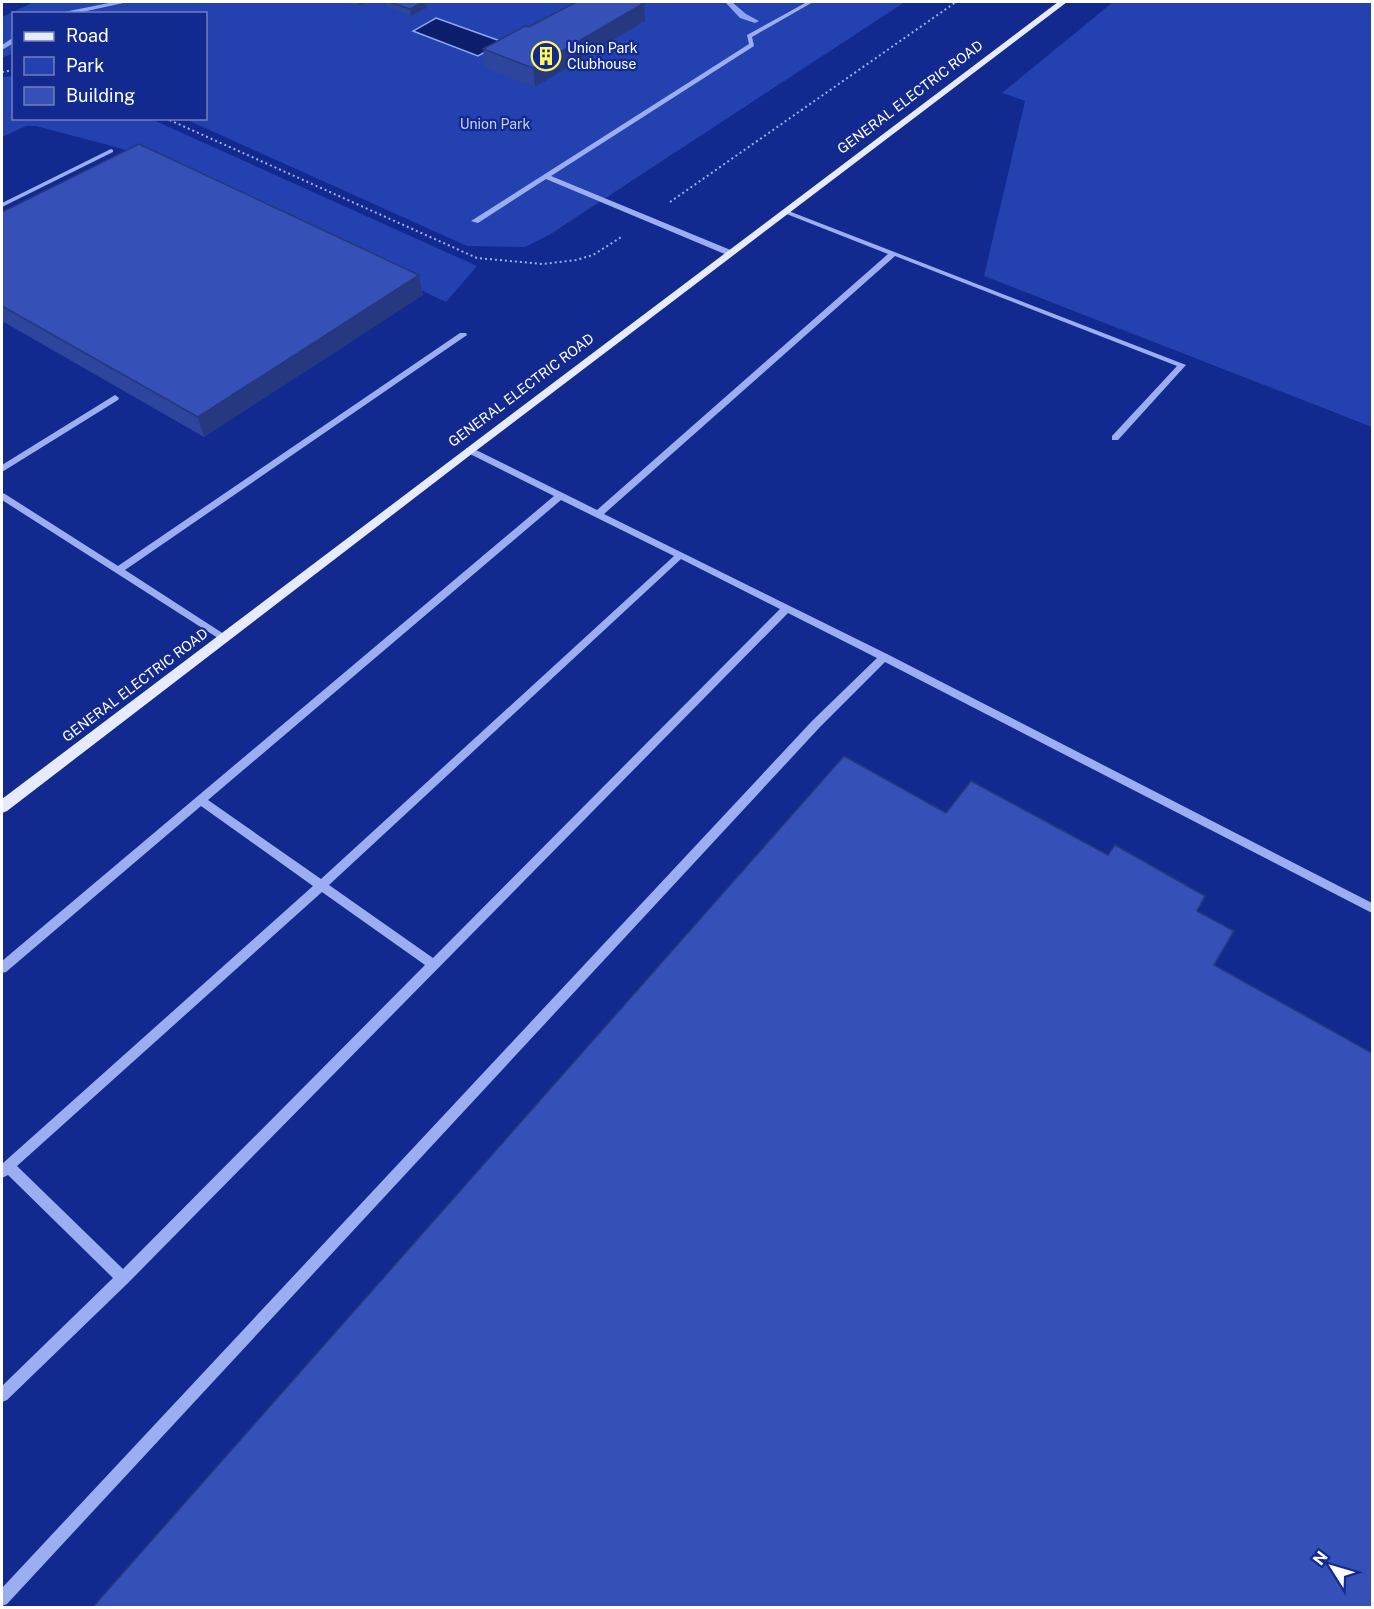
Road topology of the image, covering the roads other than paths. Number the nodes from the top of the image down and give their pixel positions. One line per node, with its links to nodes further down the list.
1 (810, 2): 4 (lane)
2 (1063, 2): 6 (main road, GENERAL ELECTRIC ROAD)
3 (111, 151): 5 (lane)
4 (545, 176): 7 (lane); 8 (lane)
5 (2, 205)
6 (786, 212): 8 (main road, GENERAL ELECTRIC ROAD); 9 (lane)
7 (475, 220)
8 (730, 253): 13 (main road, GENERAL ELECTRIC ROAD)
9 (893, 254): 12 (lane); 17 (lane)
10 (463, 335): 19 (lane)
11 (116, 398): 14 (lane)
12 (1115, 438)
13 (469, 450): 16 (lane); 21 (main road, GENERAL ELECTRIC ROAD)
14 (2, 469)
15 (2, 496): 19 (lane)
16 (560, 496): 17 (lane); 23 (lane)
17 (597, 515): 18 (lane)
18 (679, 556): 20 (lane); 25 (lane)
19 (119, 570): 21 (lane)
20 (786, 609): 22 (lane); 27 (lane)
21 (224, 638): 24 (main road, GENERAL ELECTRIC ROAD)
22 (884, 657): 26 (lane); 32 (lane)
23 (200, 800): 25 (lane); 28 (lane)
24 (2, 807)
25 (322, 885): 27 (lane); 29 (lane)
26 (1372, 908)
27 (434, 965): 30 (lane)
28 (2, 968)
29 (5, 1169): 30 (lane)
30 (123, 1278): 31 (lane)
31 (2, 1395)
32 (2, 1599)

